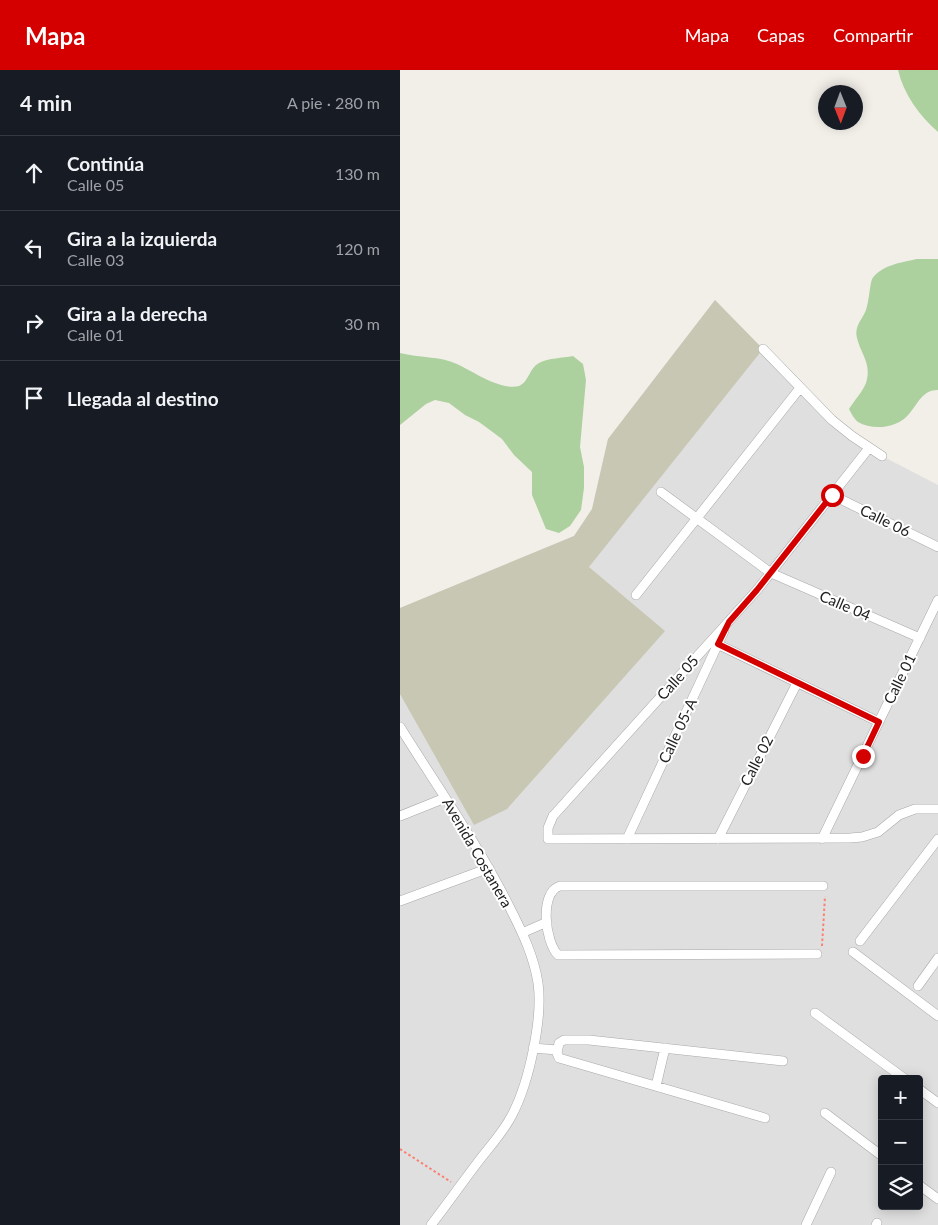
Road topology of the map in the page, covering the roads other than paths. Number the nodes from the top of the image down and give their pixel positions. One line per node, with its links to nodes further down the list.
1 (763, 349): 2 (street)
2 (800, 388): 3 (street); 7 (street)
3 (869, 448): 4 (street); 6 (street, Calle 05)
4 (882, 456)
5 (661, 492): 7 (street, Calle 04)
6 (832, 495): 8 (street, Calle 06); 9 (street, Calle 05)
7 (697, 519): 9 (street, Calle 04); 10 (street)
8 (938, 547)
9 (771, 573): 12 (street, Calle 04); 13 (street, Calle 05)
10 (636, 595)
11 (938, 600): 12 (street, Calle 01)
12 (920, 638): 15 (street, Calle 01)
13 (715, 643): 14 (street); 20 (street, Calle 05-A); 20 (street, Calle 05)
14 (797, 683): 15 (street); 21 (street, Calle 02)
15 (879, 722): 22 (street, Calle 01)
16 (400, 727): 17 (street, Avenida Costanera)
17 (445, 798): 19 (street); 24 (street, Avenida Costanera)
18 (938, 809): 22 (street)
19 (400, 816)
20 (627, 839): 21 (street)
21 (718, 839): 22 (street)
22 (822, 839)
23 (938, 839): 29 (street)
24 (490, 868): 26 (street); 28 (street, Avenida Costanera)
25 (824, 886): 27 (street)
26 (400, 901)
27 (547, 922): 28 (street); 31 (street)
28 (522, 933): 36 (street, Avenida Costanera)
29 (860, 942)
30 (853, 952): 35 (street)
31 (817, 954)
32 (938, 958): 33 (street)
33 (918, 986)
34 (815, 1013): 40 (street)
35 (938, 1016)
36 (533, 1048): 38 (street); 50 (street, Avenida Costanera)
37 (665, 1048): 38 (street); 39 (street); 41 (street)
38 (557, 1050): 41 (street)
39 (783, 1061)
40 (900, 1075)
41 (656, 1086): 45 (street)
42 (923, 1092): 43 (street)
43 (938, 1103)
44 (826, 1113): 46 (street)
45 (765, 1118)
46 (878, 1153)
47 (831, 1172): 51 (street)
48 (923, 1188): 49 (street)
49 (938, 1199)
50 (431, 1225)
51 (806, 1225)

